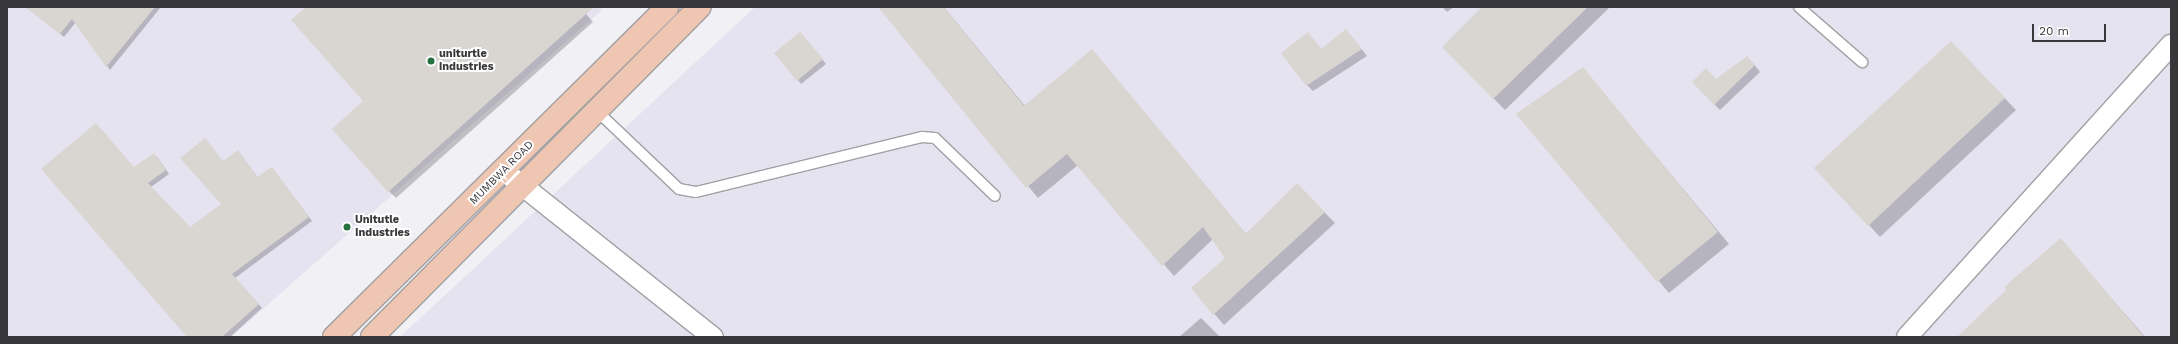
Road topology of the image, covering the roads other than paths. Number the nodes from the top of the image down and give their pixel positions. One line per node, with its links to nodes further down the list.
1 (700, 7): 6 (main road)
2 (1799, 7): 5 (lane)
3 (661, 9): 7 (main road, MUMBWA ROAD)
4 (2171, 45): 13 (street)
5 (1862, 62)
6 (597, 111): 8 (main road); 9 (lane)
7 (504, 172): 8 (street); 10 (main road, MUMBWA ROAD)
8 (522, 189): 11 (main road); 12 (street)
9 (995, 196)
10 (334, 337)
11 (372, 337)
12 (713, 337)
13 (1907, 337)

